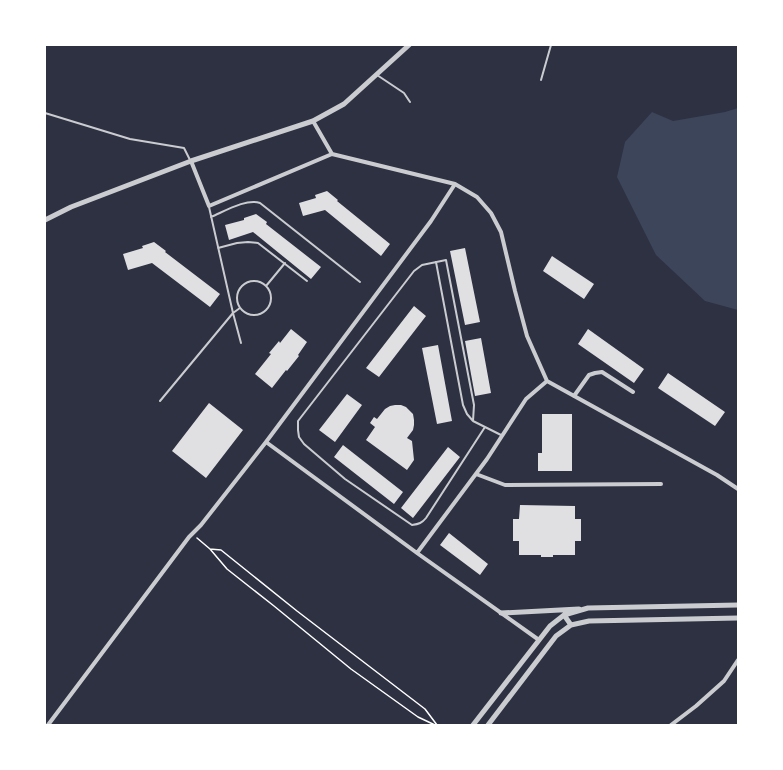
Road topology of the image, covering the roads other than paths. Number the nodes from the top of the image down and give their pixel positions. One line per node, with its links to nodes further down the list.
1 (409, 45): 3 (street)
2 (551, 45): 4 (lane)
3 (376, 75): 5 (lane); 7 (street)
4 (541, 80)
5 (410, 102)
6 (45, 114): 9 (lane)
7 (313, 121): 8 (street); 9 (street)
8 (332, 154): 10 (street); 11 (street)
9 (191, 161): 11 (street); 13 (street)
10 (455, 184): 23 (street); 30 (street)
11 (209, 206): 12 (lane)
12 (211, 217): 14 (lane); 18 (lane)
13 (45, 220)
14 (218, 248): 16 (lane); 21 (lane)
15 (436, 262): 27 (lane); 27 (lane); 28 (lane)
16 (285, 263): 17 (lane); 19 (lane)
17 (308, 281)
18 (360, 282)
19 (266, 286): 20 (lane); 20 (lane)
20 (240, 308): 21 (lane)
21 (233, 313): 22 (lane); 26 (lane)
22 (241, 343)
23 (547, 381): 25 (street); 29 (street)
24 (633, 392): 25 (street)
25 (574, 396): 33 (street)
26 (160, 401)
27 (474, 421): 28 (lane)
28 (485, 427): 29 (lane)
29 (502, 436): 31 (street)
30 (266, 442): 34 (street); 45 (street)
31 (476, 474): 32 (street); 34 (street)
32 (661, 484)
33 (738, 489)
34 (417, 553): 37 (street)
35 (738, 605): 36 (street)
36 (588, 608): 37 (street); 38 (street)
37 (501, 613): 41 (street)
38 (564, 615): 40 (street); 41 (street)
39 (738, 618): 40 (street)
40 (571, 625): 44 (street)
41 (539, 640): 43 (street)
42 (738, 660): 48 (street)
43 (520, 664): 44 (street); 46 (street)
44 (530, 671): 47 (street)
45 (48, 725)
46 (473, 725)
47 (488, 725)
48 (671, 725)

